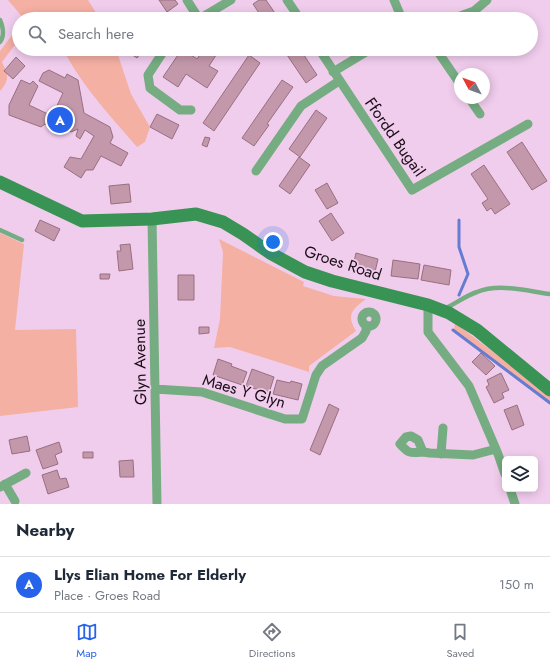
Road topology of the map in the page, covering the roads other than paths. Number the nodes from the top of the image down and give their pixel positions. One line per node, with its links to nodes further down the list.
1 (187, 0): 6 (street)
2 (231, 0): 7 (street)
3 (287, 0): 8 (street)
4 (394, 0): 9 (street)
5 (487, 0): 10 (street)
6 (195, 12)
7 (211, 12)
8 (295, 12)
9 (399, 12)
10 (471, 12)
11 (0, 20): 12 (lane)
12 (0, 42)
13 (160, 56): 21 (street)
14 (323, 56): 17 (street, Ffordd Bugail)
15 (359, 56): 17 (street)
16 (441, 56): 18 (street)
17 (333, 72): 19 (street, Ffordd Bugail)
18 (454, 75)
19 (339, 81): 23 (street, Ffordd Bugail); 24 (street)
20 (473, 104): 22 (street)
21 (191, 110)
22 (480, 114)
23 (528, 124)
24 (256, 171)
25 (0, 182): 26 (street, Groes Road)
26 (152, 218): 30 (street, Groes Road); 33 (street, Glyn Avenue)
27 (0, 230): 28 (lane)
28 (22, 240)
29 (550, 294): 31 (lane)
30 (428, 306): 31 (street, Groes Road); 36 (street)
31 (441, 310): 34 (street, Groes Road)
32 (366, 325): 33 (street, Maes Y Glyn)
33 (155, 389): 44 (street, Glyn Avenue)
34 (550, 390)
35 (443, 428): 38 (street)
36 (496, 449): 38 (street); 39 (street)
37 (423, 452): 38 (street)
38 (441, 454)
39 (502, 466)
40 (26, 473): 41 (street)
41 (2, 486): 43 (street)
42 (511, 492): 45 (street)
43 (15, 501)
44 (157, 504)
45 (515, 504)

